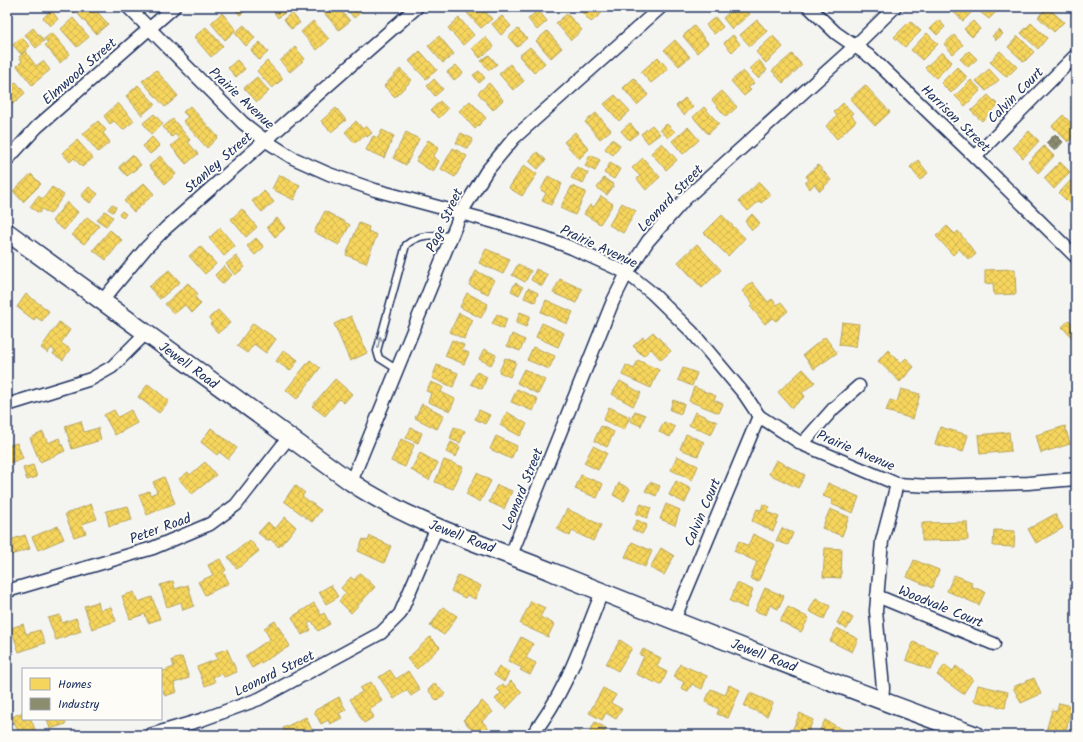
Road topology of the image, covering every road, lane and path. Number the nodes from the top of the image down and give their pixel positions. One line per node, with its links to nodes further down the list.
1 (128, 7): 7 (street, Prairie Avenue)
2 (174, 7): 7 (street, Elmwood Street)
3 (417, 7): 10 (street, Stanley Street)
4 (661, 7): 13 (street, Page Street)
5 (809, 7): 8 (street, Harrison Street)
6 (895, 7): 8 (street, Leonard Street)
7 (149, 29): 10 (street, Prairie Avenue); 12 (street, Elmwood Street)
8 (855, 46): 11 (street, Harrison Street); 17 (street, Leonard Street)
9 (1076, 55): 11 (street, Calvin Court)
10 (266, 141): 13 (street, Prairie Avenue); 18 (street, Stanley Street)
11 (975, 157): 16 (street, Harrison Street)
12 (7, 160)
13 (461, 213): 15 (street, Page Street); 17 (street, Prairie Avenue)
14 (7, 232): 18 (street, Jewell Road)
15 (452, 236): 20 (street, Page Street); 20 (lane, one-way to 15)
16 (1076, 257)
17 (627, 273): 23 (street, Prairie Avenue); 30 (street, Leonard Street)
18 (102, 301): 19 (street, Jewell Road)
19 (146, 333): 22 (street); 24 (street, Jewell Road)
20 (398, 370): 27 (street, Page Street)
21 (859, 386): 25 (street)
22 (7, 405)
23 (760, 416): 25 (street, Prairie Avenue); 34 (street, Calvin Court)
24 (289, 437): 27 (street, Jewell Road); 31 (street, Peter Road)
25 (802, 444): 28 (street, Prairie Avenue)
26 (1076, 479): 28 (street, Prairie Avenue)
27 (351, 482): 29 (street, Jewell Road)
28 (898, 484): 33 (street)
29 (437, 527): 30 (street, Jewell Road); 37 (street, Leonard Street)
30 (510, 555): 32 (street, Jewell Road)
31 (7, 591)
32 (602, 592): 34 (street, Jewell Road); 38 (street)
33 (877, 596): 35 (street, Woodvale Court); 36 (street)
34 (674, 620): 36 (street, Jewell Road)
35 (994, 644)
36 (882, 701): 39 (street, Jewell Road)
37 (150, 735)
38 (532, 735)
39 (975, 735)

